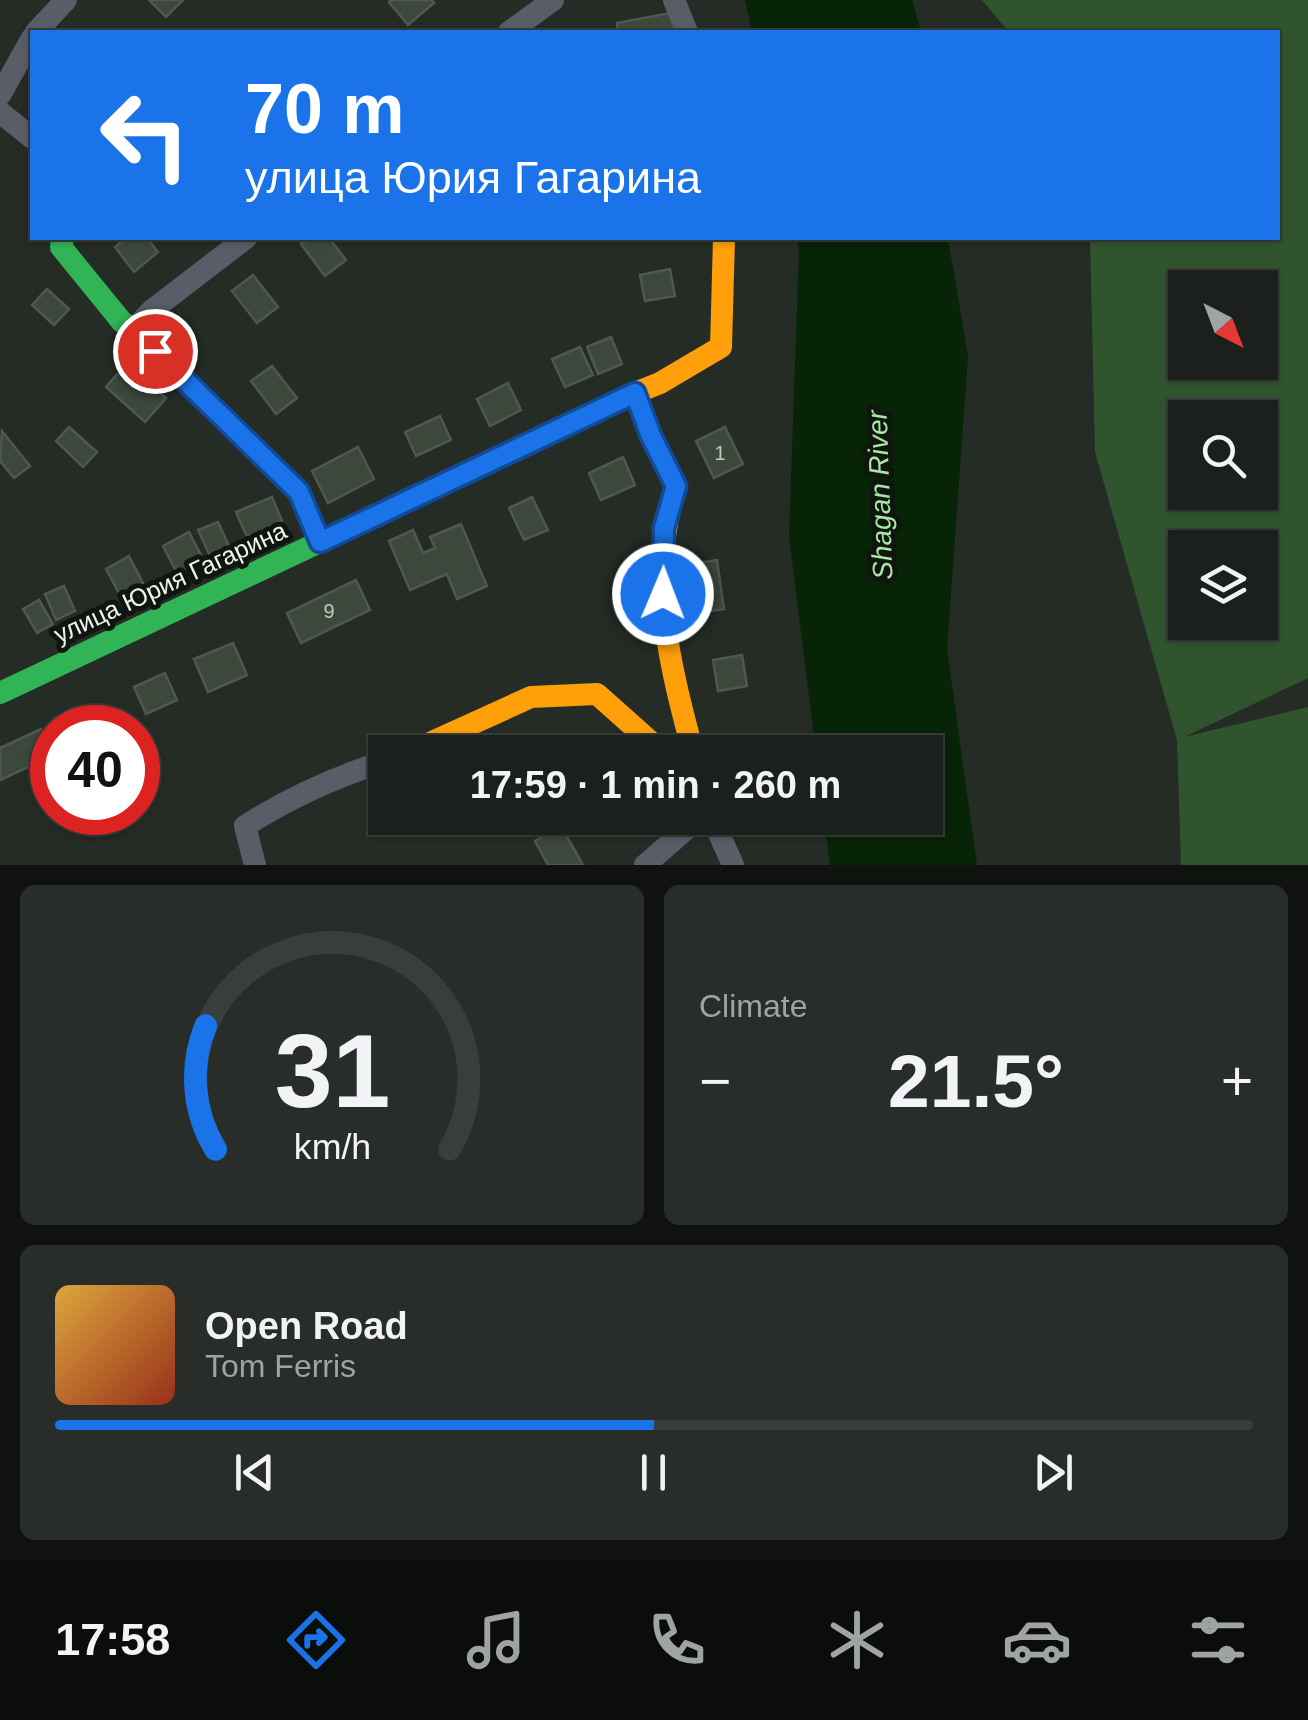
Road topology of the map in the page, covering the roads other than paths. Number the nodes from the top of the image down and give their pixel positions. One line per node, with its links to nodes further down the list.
1 (66, 0): 4 (street)
2 (553, 0): 5 (street)
3 (674, 0): 6 (street)
4 (39, 30)
5 (511, 30)
6 (687, 30)
7 (30, 42): 8 (street)
8 (0, 95)
9 (0, 112): 10 (street)
10 (30, 136)
11 (63, 240): 14 (street)
12 (243, 240): 14 (street)
13 (724, 240): 15 (street, улица Юрия Гагарина)
14 (134, 329): 16 (street)
15 (635, 393): 16 (street, улица Юрия Гагарина); 20 (street)
16 (320, 542): 17 (street, улица Юрия Гагарина)
17 (0, 693)
18 (447, 735): 19 (street)
19 (643, 735)
20 (688, 735)
21 (368, 766): 24 (street)
22 (679, 835): 25 (street)
23 (720, 835): 26 (street)
24 (255, 865)
25 (645, 865)
26 (733, 865)

